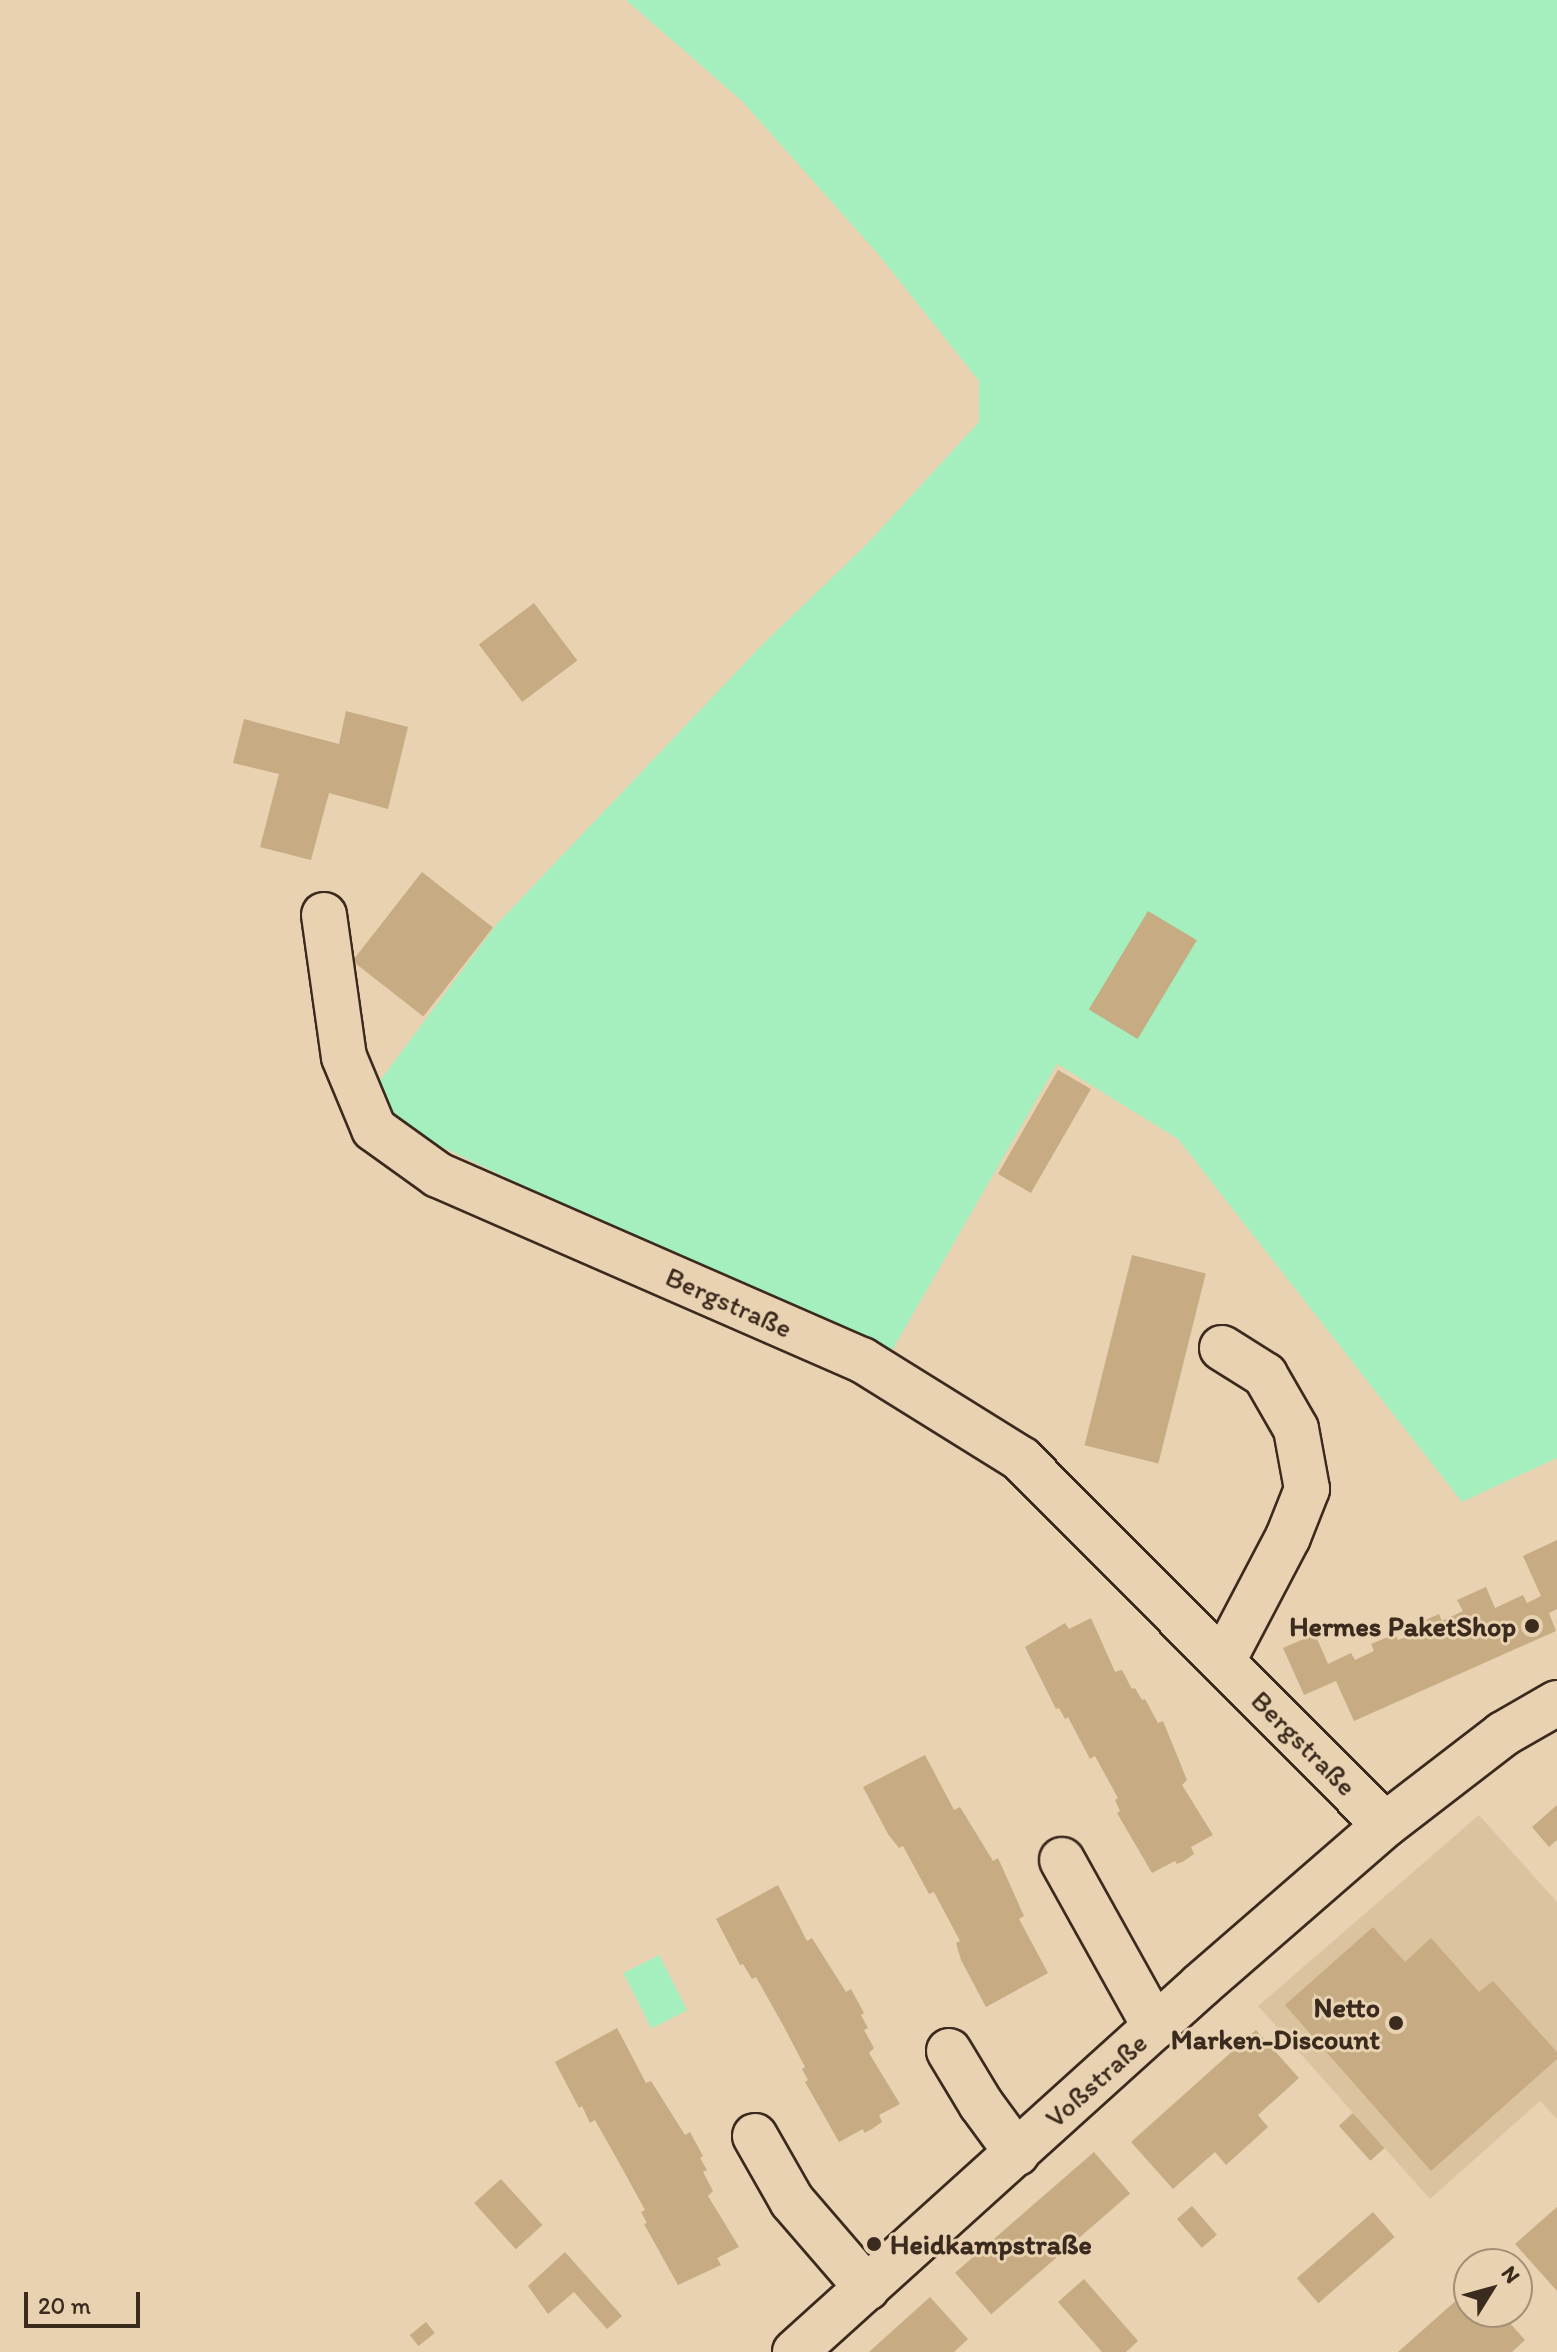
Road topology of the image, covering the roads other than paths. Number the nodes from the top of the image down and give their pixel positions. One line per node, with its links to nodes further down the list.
1 (324, 915): 3 (street, Bergstraße)
2 (1222, 1348): 3 (street)
3 (1223, 1661): 5 (street, Bergstraße)
4 (1554, 1710): 5 (street, Voßstraße)
5 (1385, 1825): 7 (street, Voßstraße)
6 (1062, 1860): 7 (street)
7 (1155, 2027): 10 (street, Voßstraße)
8 (949, 2051): 10 (street)
9 (755, 2136): 11 (street)
10 (1017, 2153): 11 (street, Voßstraße)
11 (867, 2288): 12 (street, Voßstraße)
12 (795, 2352)

